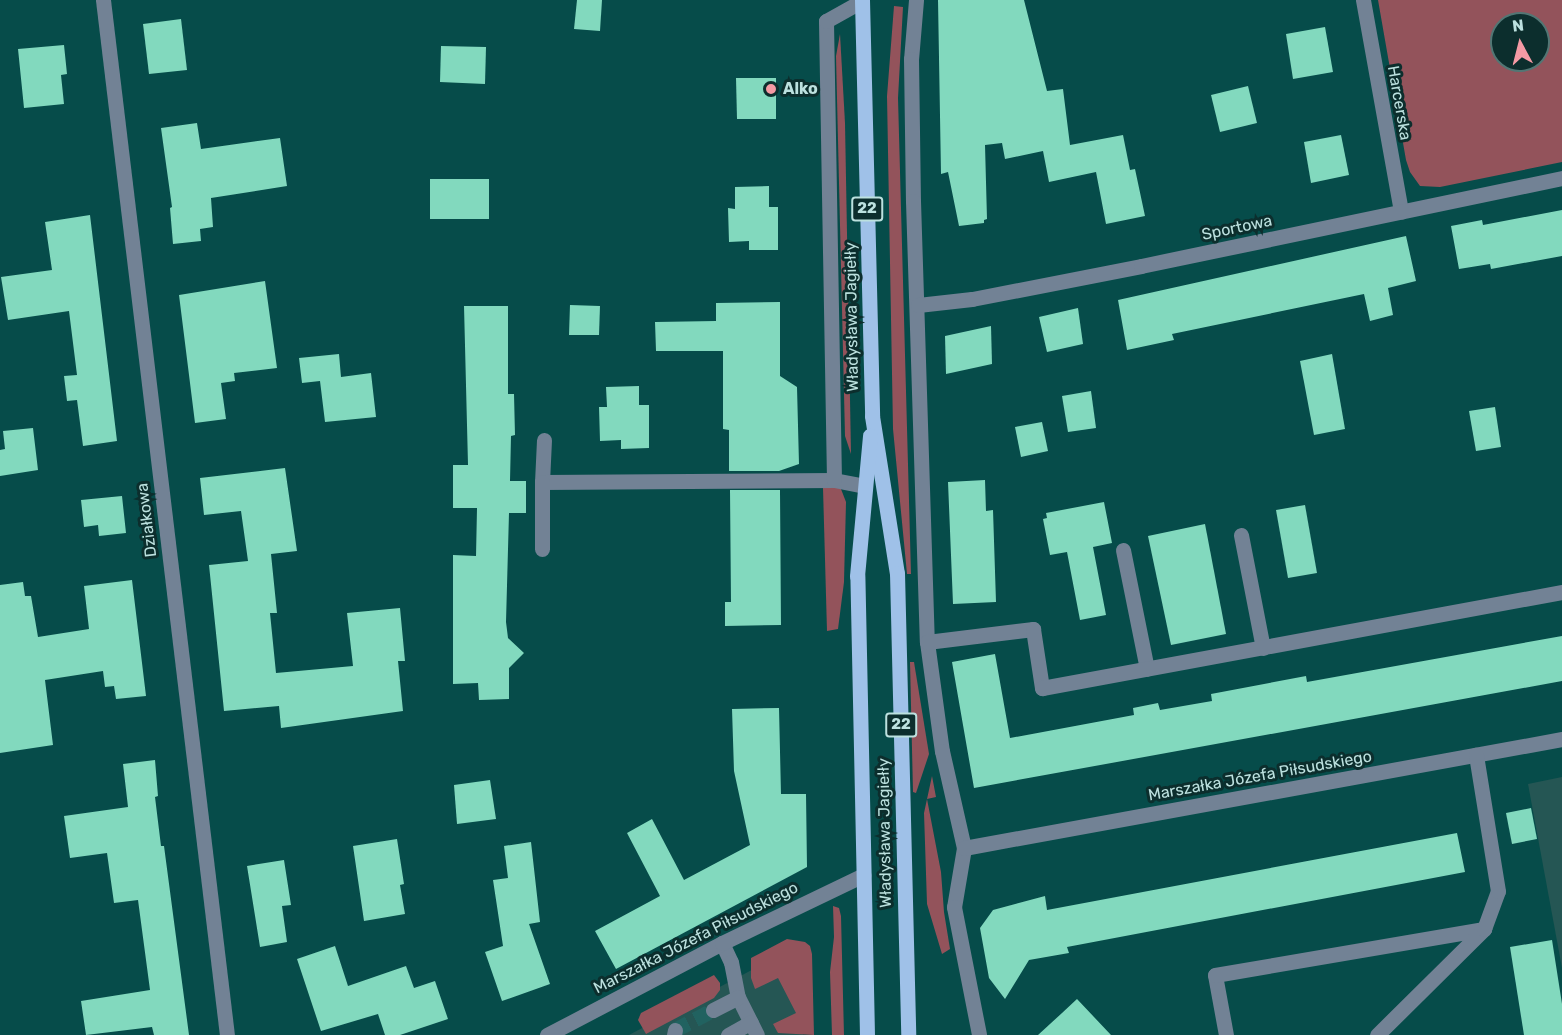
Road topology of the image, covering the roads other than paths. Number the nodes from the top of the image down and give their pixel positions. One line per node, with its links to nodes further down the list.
1 (103, 0): 29 (street, Działkowa)
2 (862, 0): 8 (main road, Władysława Jagiełły / 22); 10 (street)
3 (916, 0): 7 (street)
4 (1363, 0): 6 (street, Harcerska)
5 (1562, 178): 6 (street, Sportowa)
6 (1401, 212): 7 (street, Sportowa)
7 (918, 305): 17 (street)
8 (872, 416): 12 (main road, Władysława Jagiełły / 22); 33 (main road, Władysława Jagiełły / 22)
9 (544, 440): 11 (street)
10 (834, 480): 11 (street); 12 (street)
11 (542, 482): 14 (street)
12 (864, 486): 23 (main road, Władysława Jagiełły / 22)
13 (1241, 535): 18 (street)
14 (542, 549)
15 (1123, 550): 19 (street)
16 (1562, 592): 18 (street)
17 (927, 642): 19 (street); 22 (street)
18 (1263, 648): 19 (street)
19 (1147, 669)
20 (1562, 739): 21 (street, Marszałka Józefa Piłsudskiego)
21 (1476, 755): 22 (street, Marszałka Józefa Piłsudskiego); 24 (street)
22 (964, 848): 34 (street)
23 (863, 875): 25 (street, Marszałka Józefa Piłsudskiego); 32 (main road, Władysława Jagiełły / 22)
24 (1484, 929): 35 (street); 36 (street)
25 (722, 943): 26 (street); 30 (street, Marszałka Józefa Piłsudskiego)
26 (738, 997): 27 (street); 28 (street)
27 (713, 1010)
28 (754, 1029): 31 (street)
29 (227, 1035)
30 (547, 1035)
31 (728, 1035)
32 (867, 1035)
33 (908, 1035)
34 (979, 1035)
35 (1226, 1035)
36 (1377, 1035)

